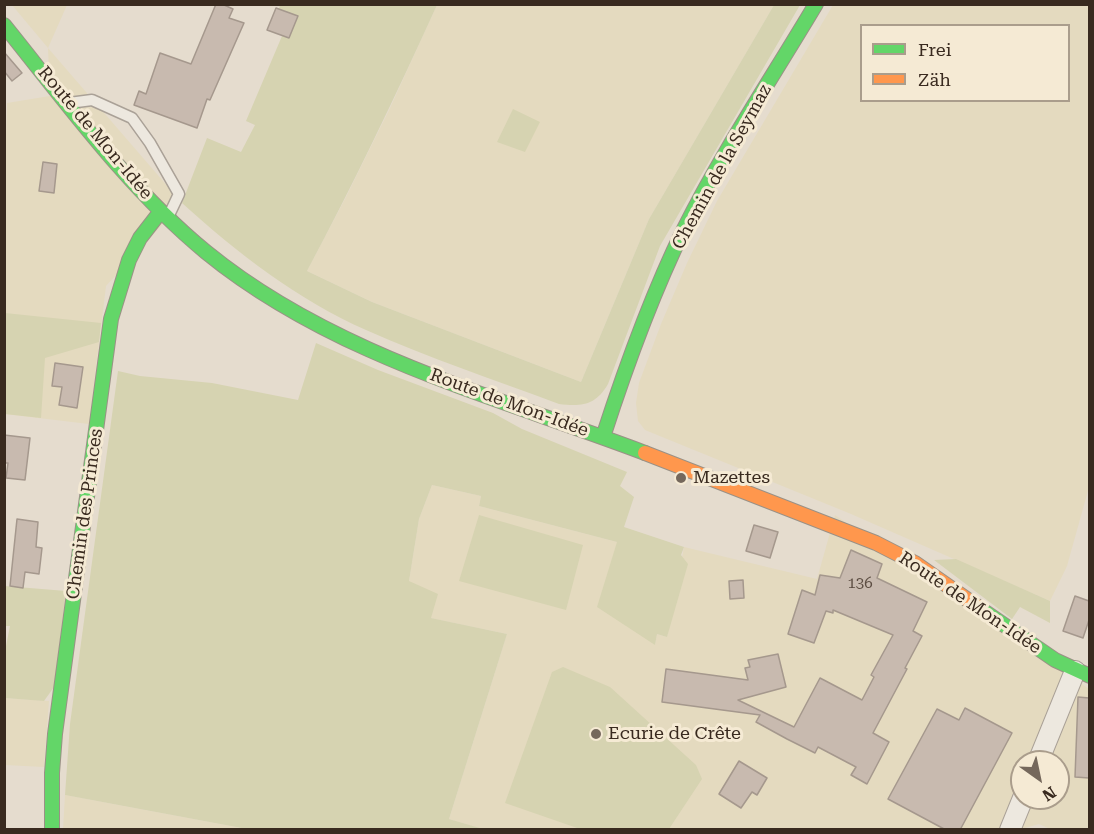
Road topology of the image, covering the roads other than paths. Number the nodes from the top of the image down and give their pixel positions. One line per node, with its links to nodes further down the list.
1 (816, 4): 5 (street, Chemin de la Seymaz)
2 (4, 25): 3 (street, Route de Mon-Idée)
3 (68, 104): 4 (street, Route de Mon-Idée); 4 (lane)
4 (164, 215): 5 (street, Route de Mon-Idée); 9 (street, Chemin des Princes)
5 (603, 437): 6 (street, Route de Mon-Idée)
6 (1082, 674): 7 (street)
7 (1044, 750)
8 (1018, 810): 10 (street)
9 (52, 830)
10 (1010, 830)

